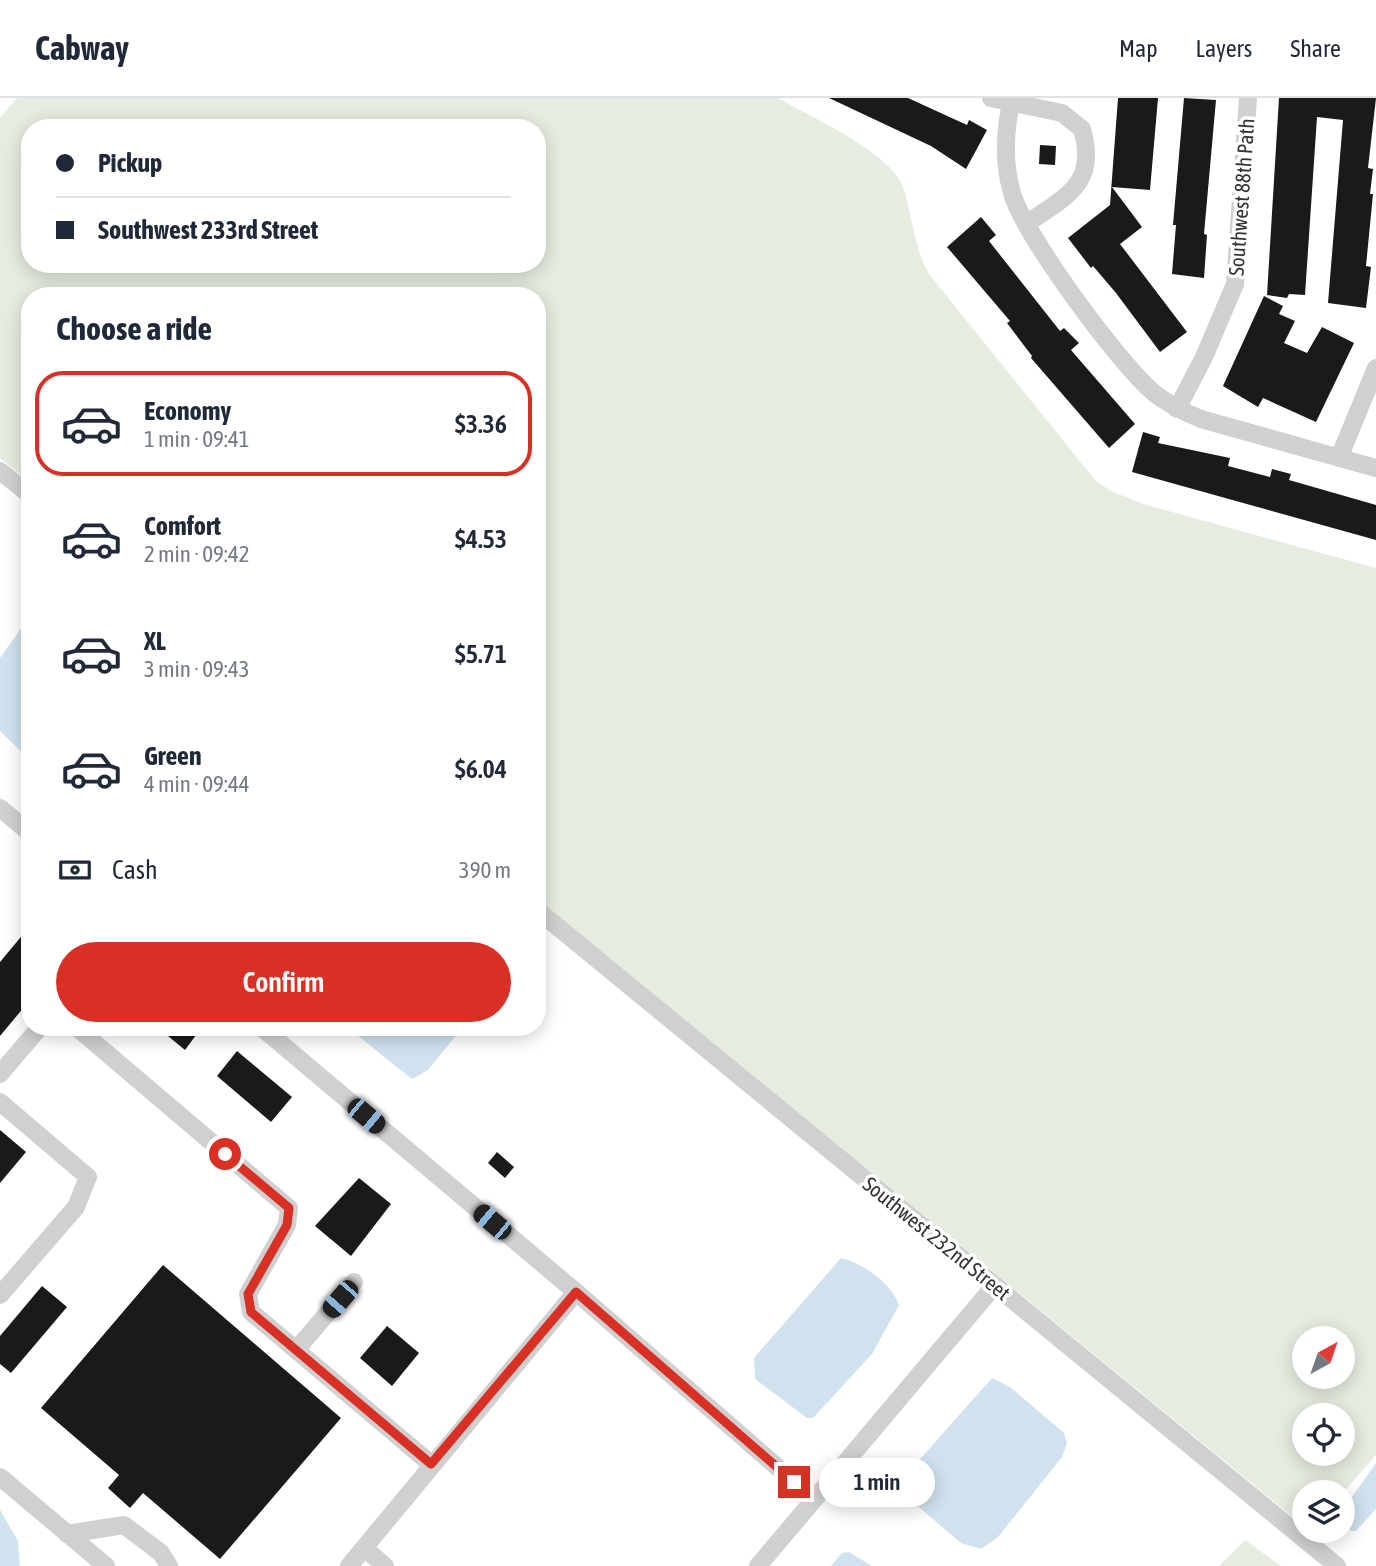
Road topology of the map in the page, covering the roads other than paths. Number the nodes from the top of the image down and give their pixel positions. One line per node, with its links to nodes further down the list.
1 (991, 98): 3 (street)
2 (1248, 98): 6 (street, Southwest 88th Path)
3 (1011, 101): 4 (street); 4 (street)
4 (1028, 223): 6 (street)
5 (1376, 368): 7 (street)
6 (1177, 409): 7 (street)
7 (1339, 458): 8 (street)
8 (1376, 468)
9 (0, 471): 10 (street)
10 (21, 488)
11 (0, 808): 12 (street)
12 (21, 826)
13 (546, 918): 20 (street, Southwest 232nd Street)
14 (32, 1036): 17 (street)
15 (87, 1036): 23 (street)
16 (272, 1036): 21 (street)
17 (0, 1074)
18 (0, 1102): 22 (street)
19 (354, 1282): 23 (street)
20 (995, 1285): 26 (street); 34 (street, Southwest 232nd Street)
21 (576, 1292): 24 (street); 26 (street)
22 (0, 1294)
23 (296, 1350): 24 (street)
24 (431, 1464): 28 (street)
25 (0, 1477): 27 (street)
26 (814, 1499): 33 (street)
27 (68, 1534): 29 (street); 30 (street)
28 (364, 1548): 31 (street); 32 (street)
29 (106, 1566)
30 (169, 1566)
31 (349, 1566)
32 (385, 1566)
33 (758, 1566)
34 (1336, 1566)

